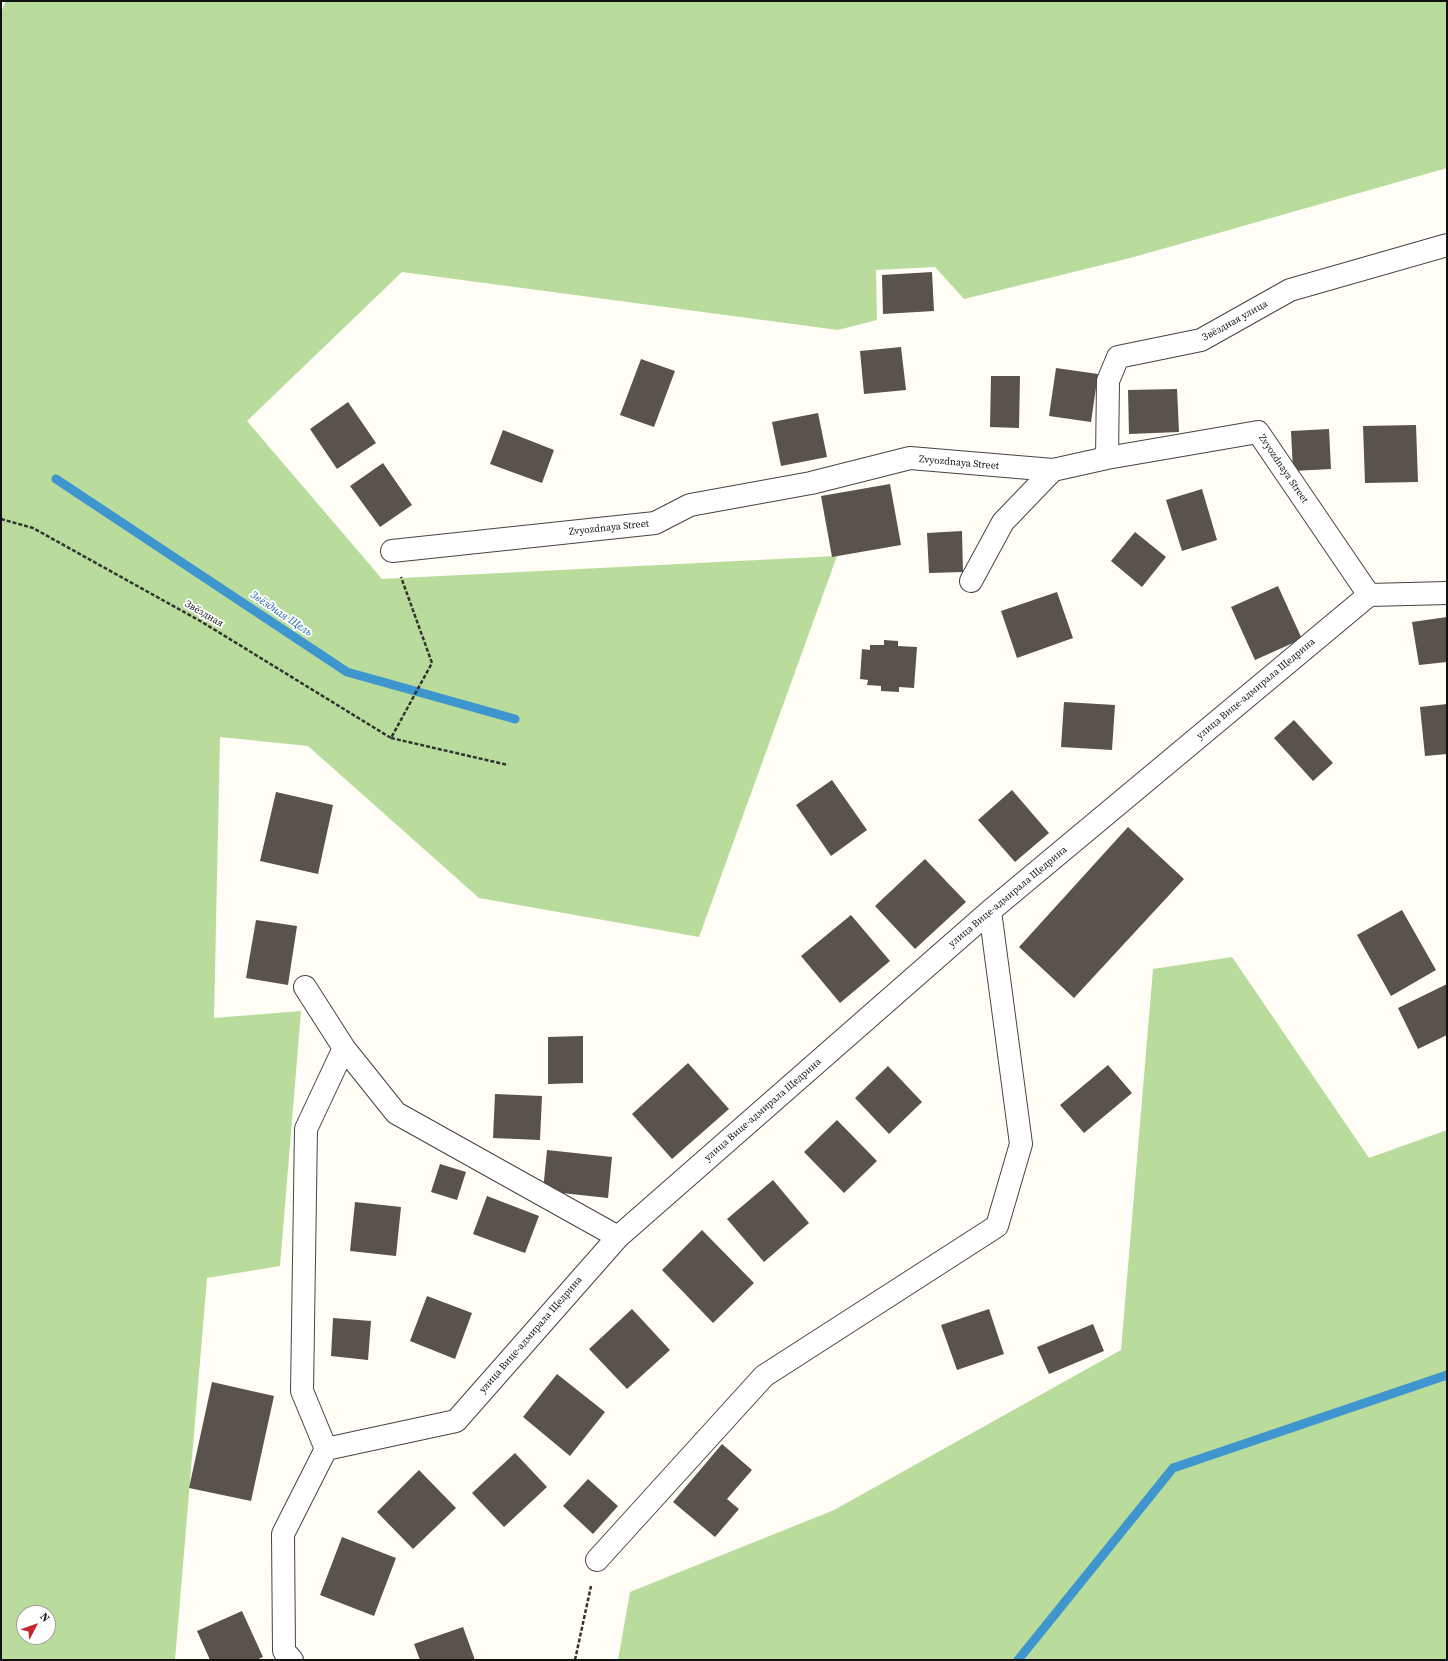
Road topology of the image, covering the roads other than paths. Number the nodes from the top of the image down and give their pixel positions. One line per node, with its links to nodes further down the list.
1 (1447, 244): 2 (street, Звёздная улица)
2 (1107, 458): 3 (street, Zvyozdnaya Street); 7 (street, Zvyozdnaya Street)
3 (1053, 470): 4 (street, Zvyozdnaya Street); 5 (street)
4 (392, 551)
5 (971, 581)
6 (1447, 593): 7 (street)
7 (1369, 595): 8 (street, улица Вице-адмирала Щедрина)
8 (990, 911): 11 (street, улица Вице-адмирала Щедрина); 13 (street)
9 (305, 987): 10 (street)
10 (344, 1048): 11 (street); 12 (street)
11 (618, 1237): 12 (street, улица Вице-адмирала Щедрина)
12 (326, 1449): 14 (street)
13 (597, 1560)
14 (284, 1657)

